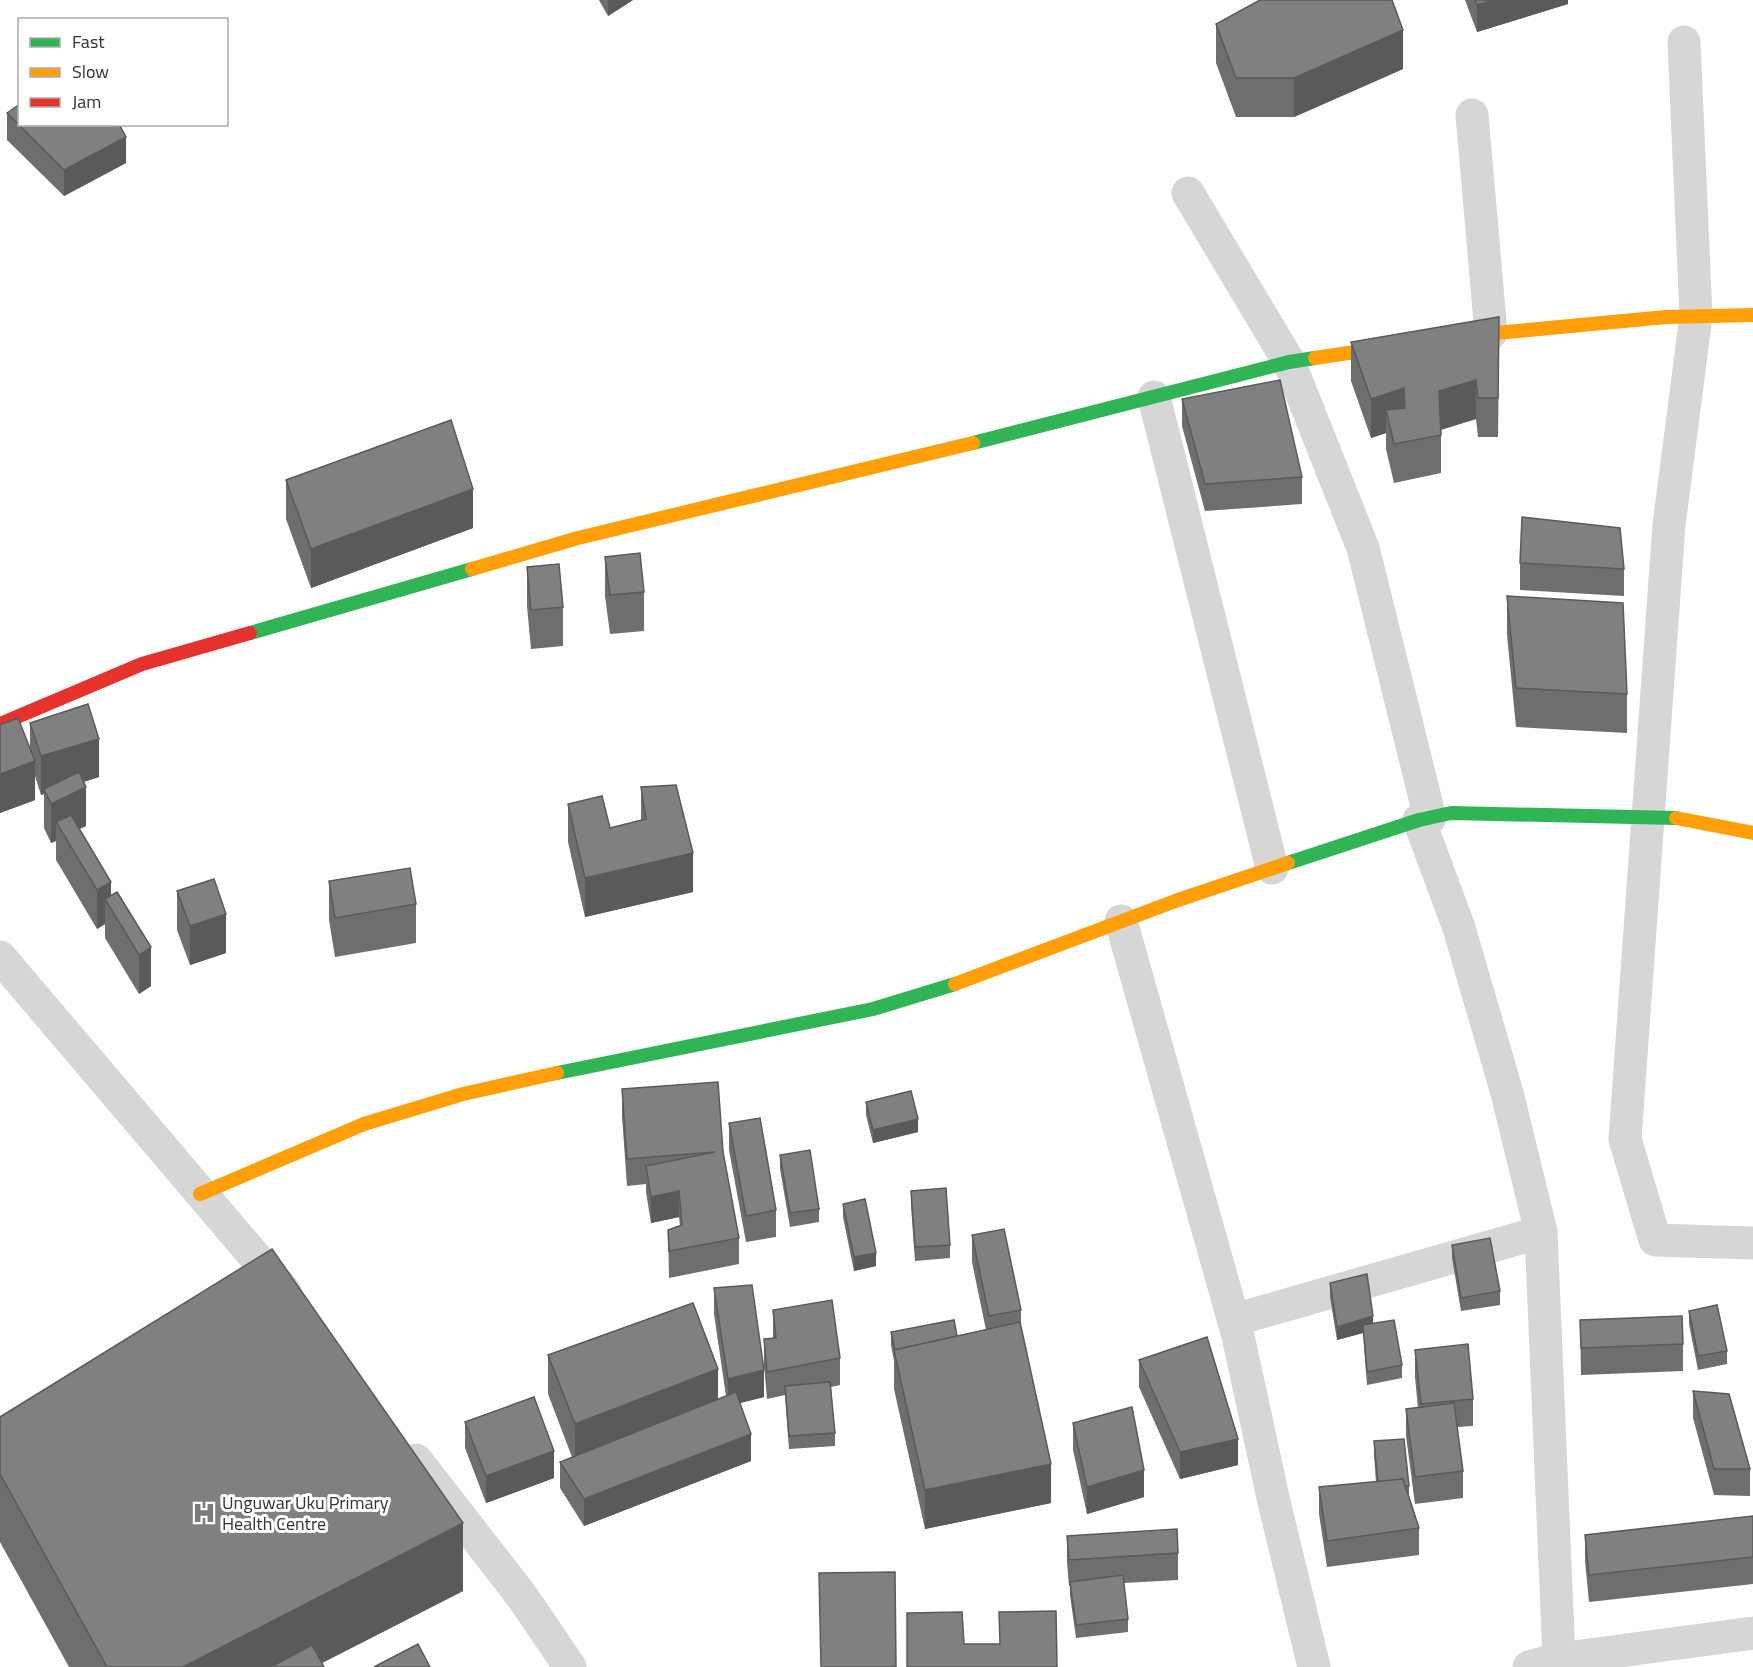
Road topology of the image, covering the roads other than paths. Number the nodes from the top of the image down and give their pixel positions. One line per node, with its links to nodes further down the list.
1 (1684, 42): 5 (street)
2 (1472, 115): 6 (street)
3 (1188, 194): 9 (street)
4 (1753, 315): 5 (street)
5 (1696, 316): 6 (street); 12 (street)
6 (1491, 333): 7 (street)
7 (1438, 339)
8 (1404, 344): 9 (street)
9 (1289, 362): 10 (street); 13 (street)
10 (1154, 397): 11 (street); 15 (street)
11 (0, 724)
12 (1647, 817): 13 (street); 14 (street); 20 (street)
13 (1424, 819): 15 (street); 19 (street)
14 (1753, 833)
15 (1272, 868): 16 (street)
16 (1121, 921): 18 (street); 22 (street)
17 (0, 957): 18 (street)
18 (200, 1194): 21 (street)
19 (1541, 1232): 22 (street); 25 (street)
20 (1753, 1243)
21 (262, 1318)
22 (1234, 1320): 27 (street)
23 (400, 1439): 26 (street)
24 (1753, 1633): 25 (street)
25 (1544, 1663)
26 (570, 1667)
27 (1314, 1667)

